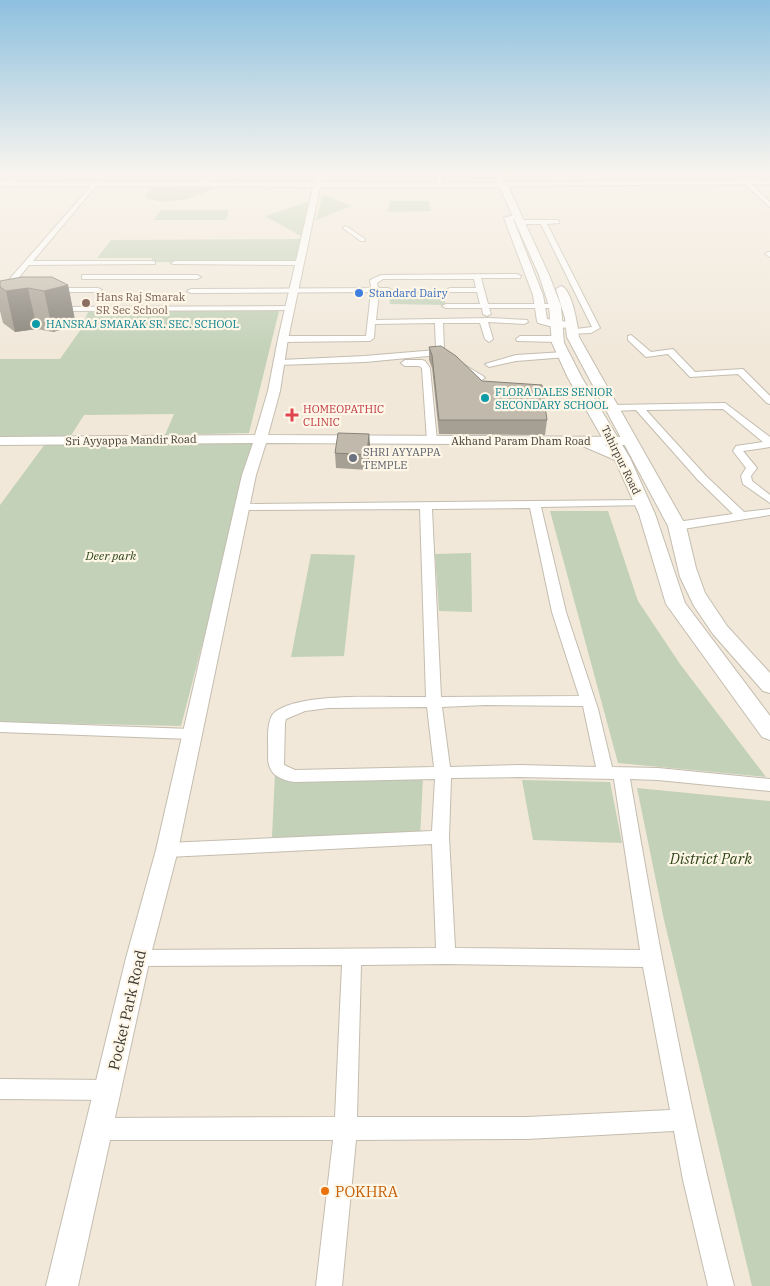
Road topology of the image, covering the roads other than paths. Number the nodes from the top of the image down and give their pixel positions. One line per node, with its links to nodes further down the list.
1 (52, 234): 9 (street)
2 (306, 234): 12 (street, Pocket Park Road)
3 (355, 234): 7 (street)
4 (526, 234): 31 (street)
5 (530, 234): 8 (main road, Tahirpur Road)
6 (532, 234): 38 (street)
7 (363, 240)
8 (541, 255): 31 (main road, Tahirpur Road); 38 (main road, Tahirpur Road)
9 (27, 263): 10 (street); 26 (street)
10 (153, 263)
11 (175, 263): 13 (street)
12 (300, 263): 13 (street); 25 (street, Pocket Park Road)
13 (204, 264): 18 (street)
14 (85, 276): 15 (street)
15 (108, 276): 18 (street); 27 (street)
16 (477, 276): 17 (street); 21 (street); 24 (street)
17 (517, 276)
18 (197, 277): 28 (street)
19 (14, 290): 26 (street)
20 (42, 290): 27 (street)
21 (375, 290): 22 (street); 25 (street); 36 (street)
22 (388, 290)
23 (450, 290): 24 (street)
24 (479, 290): 30 (street)
25 (294, 291): 28 (street); 32 (street, Pocket Park Road)
26 (1, 292)
27 (91, 300): 28 (street); 33 (street)
28 (187, 300): 32 (street)
29 (446, 306): 30 (street)
30 (484, 306): 31 (street); 34 (street)
31 (547, 306): 38 (main road, Tahirpur Road)
32 (290, 308): 40 (street, Pocket Park Road)
33 (47, 309)
34 (487, 320): 35 (street); 37 (street); 41 (street)
35 (439, 321): 36 (street); 43 (street)
36 (372, 322): 40 (street)
37 (524, 322)
38 (565, 330): 42 (street); 44 (main road, Tahirpur Road); 50 (main road, Tahirpur Road)
39 (631, 338): 49 (street)
40 (283, 339): 45 (street, Pocket Park Road)
41 (489, 339)
42 (520, 339)
43 (442, 352): 45 (street); 48 (street)
44 (564, 355): 47 (street); 52 (main road, Tahirpur Road)
45 (281, 363): 53 (street, Pocket Park Road)
46 (392, 364): 55 (street)
47 (490, 364)
48 (480, 378)
49 (770, 401)
50 (613, 408): 51 (street); 57 (main road, Tahirpur Road)
51 (638, 408): 58 (street); 66 (street)
52 (609, 435): 56 (main road); 57 (street); 59 (main road, Tahirpur Road)
53 (261, 439): 54 (street, Sri Ayyappa Mandir Road); 55 (street, Akhand Param Dham Road); 64 (street, Pocket Park Road)
54 (0, 441)
55 (432, 441): 56 (street, Akhand Param Dham Road)
56 (583, 441): 59 (main road)
57 (631, 441): 67 (main road, Tahirpur Road)
58 (770, 443): 60 (street)
59 (621, 457): 61 (main road, Tahirpur Road)
60 (770, 500)
61 (642, 503): 62 (street); 72 (main road, Tahirpur Road)
62 (535, 504): 63 (street); 69 (street)
63 (426, 505): 64 (street); 70 (street)
64 (243, 507): 73 (street, Pocket Park Road)
65 (770, 512): 66 (street)
66 (742, 517): 67 (street)
67 (677, 526): 68 (main road, Tahirpur Road)
68 (770, 686)
69 (588, 701): 70 (street); 75 (street)
70 (434, 702): 74 (street); 74 (street)
71 (0, 727): 73 (street)
72 (770, 732)
73 (191, 734): 78 (street, Pocket Park Road)
74 (443, 772): 75 (street); 77 (street)
75 (613, 773): 76 (street); 82 (street)
76 (770, 785)
77 (440, 837): 78 (street); 79 (street)
78 (167, 850): 81 (street, Pocket Park Road)
79 (446, 956): 80 (street); 82 (street)
80 (352, 957): 81 (street); 86 (street)
81 (138, 958): 84 (street, Pocket Park Road)
82 (651, 959): 85 (street)
83 (0, 1089): 84 (street)
84 (108, 1090): 87 (street, Pocket Park Road)
85 (683, 1120): 86 (street); 90 (street)
86 (346, 1127): 87 (street); 89 (street)
87 (99, 1129): 88 (street, Pocket Park Road)
88 (62, 1286)
89 (329, 1286)
90 (721, 1286)

